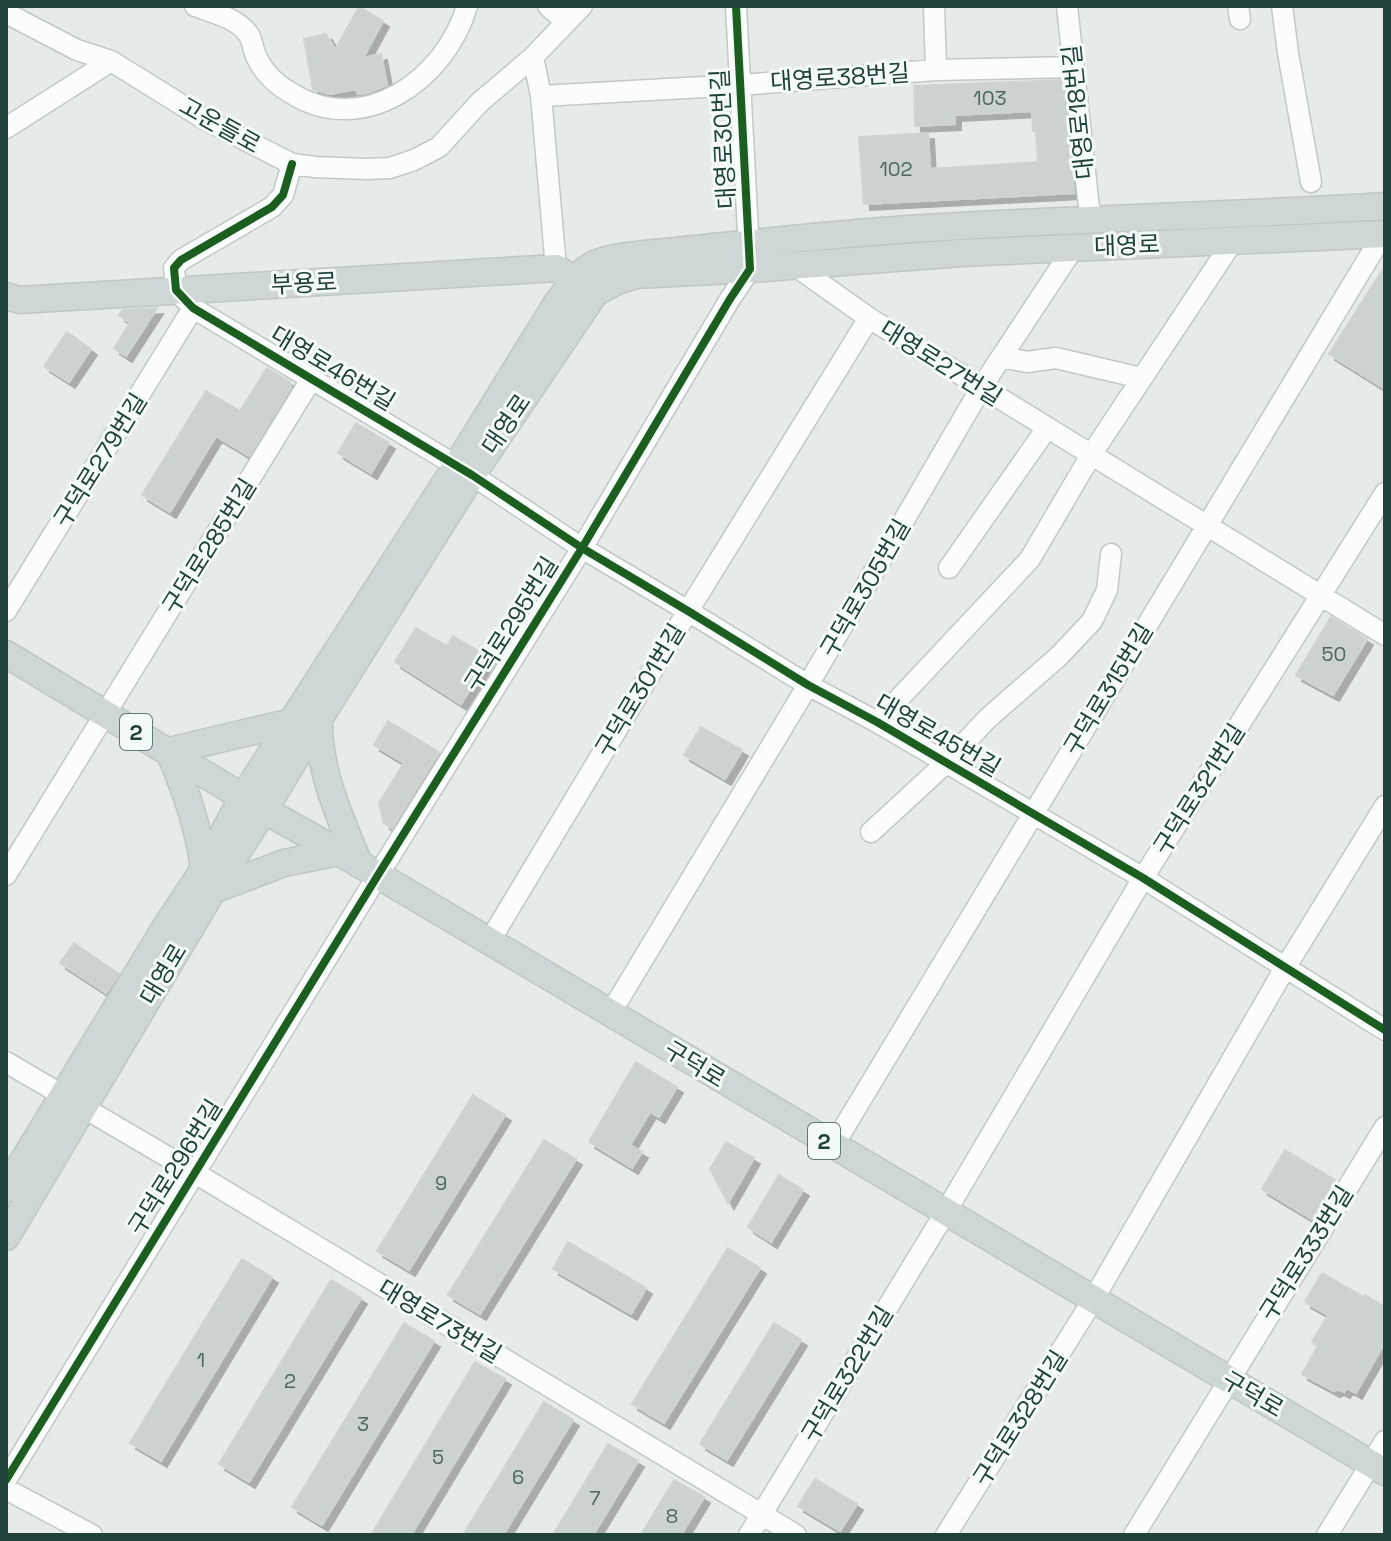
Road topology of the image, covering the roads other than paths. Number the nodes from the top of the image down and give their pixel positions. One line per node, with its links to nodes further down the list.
1 (195, 6): 2 (street)
2 (467, 6)
3 (548, 6): 10 (street)
4 (582, 6): 10 (street, 고운들로)
5 (736, 6): 15 (street, 대영로30번길)
6 (934, 6): 14 (street)
7 (1067, 6): 13 (street, 대영로18번길)
8 (1282, 6): 19 (street)
9 (6, 13): 12 (street, 고운들로)
10 (566, 22): 11 (street, 고운들로)
11 (533, 57): 16 (street); 18 (street, 고운들로)
12 (111, 61): 17 (street); 18 (street, 고운들로)
13 (1073, 67): 14 (street, 대영로38번길); 21 (street, 대영로18번길)
14 (936, 70): 15 (street, 대영로38번길)
15 (740, 85): 16 (street, 대영로38번길); 25 (street, 대영로30번길)
16 (541, 96): 27 (street)
17 (6, 128)
18 (292, 164): 29 (street, 구덕로279번길)
19 (1311, 182)
20 (1385, 206): 21 (main road, 대영로)
21 (1091, 218): 25 (main road, 대영로)
22 (1384, 234): 23 (main road, 대영로); 39 (street, 구덕로315번길)
23 (1233, 241): 24 (main road, 대영로); 33 (street)
24 (1074, 247): 26 (main road, 대영로); 31 (street, 구덕로305번길)
25 (750, 256): 26 (main road, 대영로); 27 (main road, 대영로); 40 (street, 구덕로295번길)
26 (794, 265): 30 (street, 대영로27번길)
27 (576, 281): 29 (main road, 부용로); 37 (main road, 대영로)
28 (6, 296): 29 (main road, 부용로)
29 (185, 299): 32 (street, 대영로46번길); 44 (street, 구덕로279번길)
30 (869, 318): 34 (street, 대영로27번길); 45 (street, 구덕로301번길)
31 (1002, 357): 33 (street); 34 (street, 구덕로305번길)
32 (312, 378): 37 (street, 대영로46번길); 49 (street, 구덕로285번길)
33 (1141, 378): 36 (street)
34 (981, 388): 35 (street, 대영로27번길); 48 (street, 구덕로305번길)
35 (1047, 428): 36 (street, 대영로27번길); 42 (street)
36 (1091, 455): 39 (street, 대영로27번길); 52 (street)
37 (464, 470): 40 (street, 대영로45번길); 50 (main road, 대영로); 51 (main road, 대영로)
38 (1385, 493): 43 (street, 구덕로321번길)
39 (1206, 526): 43 (street, 대영로27번길); 57 (street, 구덕로315번길)
40 (582, 548): 45 (street, 대영로45번길); 59 (street, 구덕로295번길)
41 (1111, 554): 54 (street)
42 (949, 568)
43 (1321, 596): 46 (street, 대영로27번길); 61 (street, 구덕로321번길)
44 (6, 611)
45 (688, 611): 48 (street, 대영로45번길); 63 (street, 구덕로301번길)
46 (1385, 635)
47 (6, 654): 49 (main road, 구덕로 / 2)
48 (808, 685): 52 (street, 대영로45번길); 65 (street, 구덕로305번길)
49 (105, 714): 53 (main road, 구덕로 / 2); 60 (street, 구덕로285번길)
50 (319, 719): 55 (main road, 대영로); 59 (main road)
51 (291, 722): 53 (main road); 55 (main road, 대영로)
52 (877, 722): 54 (street, 대영로45번길)
53 (169, 751): 55 (main road, 구덕로 / 2); 62 (main road)
54 (946, 763): 57 (street, 대영로45번길); 58 (street)
55 (254, 803): 59 (main road, 구덕로 / 2); 62 (main road, 대영로)
56 (1385, 806): 64 (street, 구덕로328번길)
57 (1033, 814): 61 (street, 대영로45번길); 70 (street, 구덕로315번길)
58 (871, 832)
59 (359, 864): 62 (main road); 63 (main road, 구덕로 / 2); 71 (street, 구덕로296번길)
60 (6, 875)
61 (1143, 878): 64 (street, 대영로45번길); 73 (street, 구덕로321번길)
62 (208, 880): 68 (main road, 대영로)
63 (489, 942): 65 (main road, 구덕로 / 2)
64 (1285, 968): 66 (street, 대영로45번길); 75 (street, 구덕로328번길)
65 (610, 1014): 70 (main road, 구덕로 / 2)
66 (1385, 1030)
67 (6, 1062): 68 (street, 대영로73번길)
68 (73, 1102): 71 (street, 대영로73번길); 72 (main road, 대영로); 74 (main road, 대영로)
69 (1385, 1127): 76 (street, 구덕로333번길)
70 (833, 1146): 73 (main road, 구덕로 / 2)
71 (195, 1173): 79 (street, 구덕로296번길); 81 (street, 대영로73번길)
72 (6, 1189)
73 (945, 1213): 75 (main road, 구덕로 / 2); 81 (street, 구덕로322번길)
74 (6, 1237)
75 (1093, 1300): 76 (main road, 구덕로 / 2); 85 (street, 구덕로328번길)
76 (1228, 1379): 78 (main road, 구덕로 / 2); 86 (street, 구덕로333번길)
77 (1385, 1441): 78 (street)
78 (1378, 1468): 87 (street)
79 (6, 1480)
80 (6, 1489): 82 (street)
81 (762, 1514): 83 (street, 구덕로322번길); 84 (street, 대영로73번길)
82 (92, 1535)
83 (749, 1535)
84 (796, 1535)
85 (946, 1535)
86 (1134, 1535)
87 (1327, 1535)

